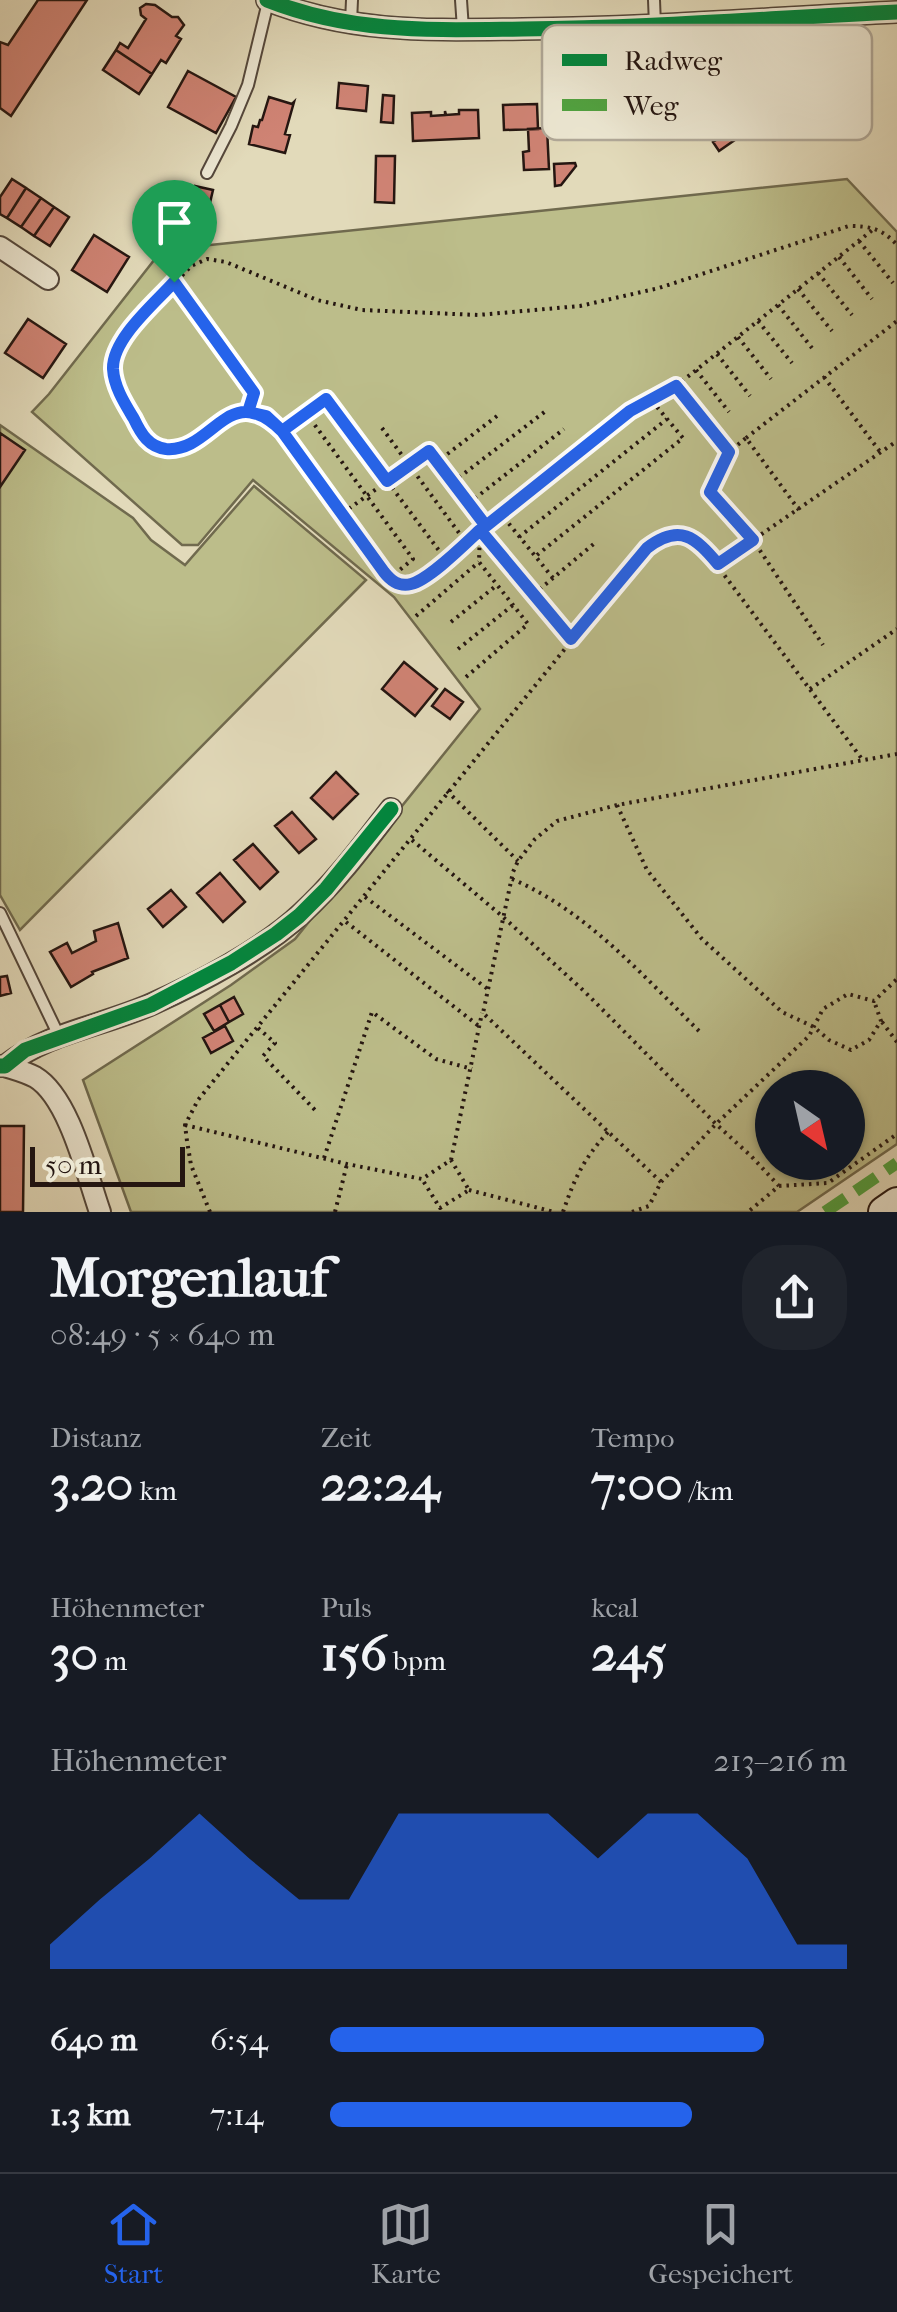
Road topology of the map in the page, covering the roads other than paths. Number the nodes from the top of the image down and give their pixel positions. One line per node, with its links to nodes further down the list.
1 (268, 0): 5 (street); 9 (lane)
2 (352, 0): 5 (lane)
3 (462, 0): 8 (lane)
4 (897, 12): 6 (street)
5 (351, 23): 8 (street)
6 (671, 25)
7 (542, 28): 8 (street)
8 (463, 30)
9 (207, 173)
10 (0, 247): 11 (street)
11 (48, 279)
12 (391, 809): 14 (street)
13 (0, 913): 14 (lane)
14 (59, 1036): 15 (street)
15 (2, 1066): 17 (street)
16 (897, 1203): 18 (main road)
17 (100, 1212)
18 (884, 1212)

